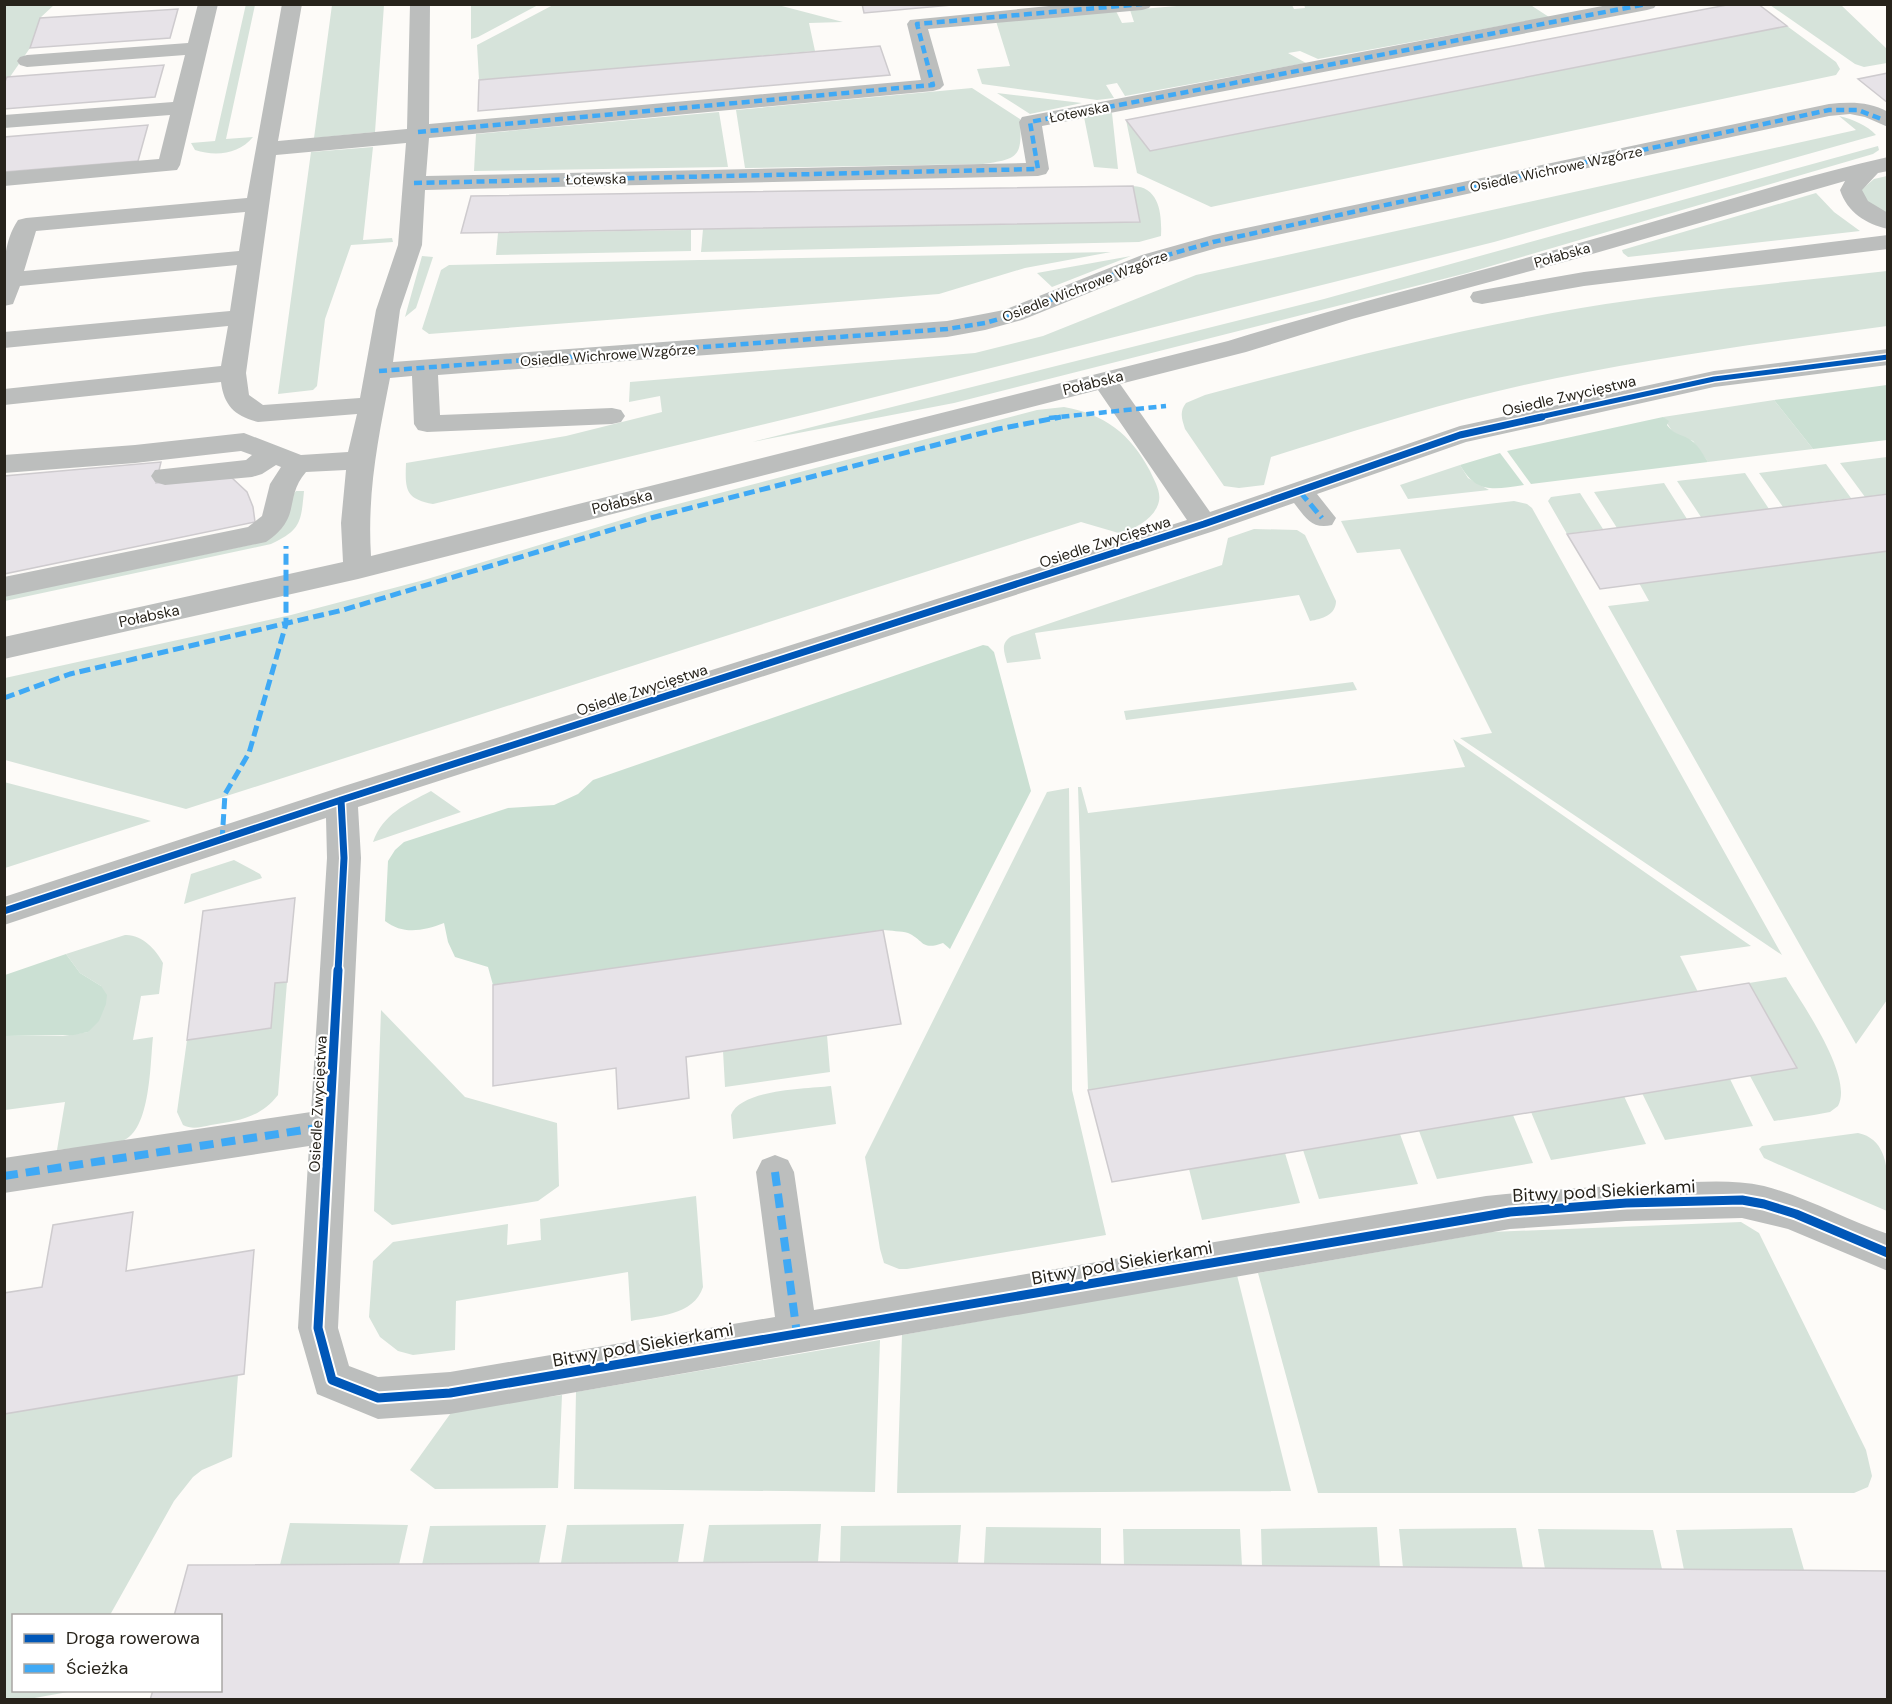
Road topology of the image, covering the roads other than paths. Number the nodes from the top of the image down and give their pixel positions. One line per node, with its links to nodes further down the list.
1 (208, 4): 6 (street)
2 (292, 4): 12 (street)
3 (420, 4): 11 (street)
4 (1142, 4): 11 (street)
5 (1647, 4): 15 (street, Łotewska)
6 (198, 48): 7 (street); 8 (street)
7 (27, 62)
8 (183, 108): 9 (street); 14 (street)
9 (4, 122)
10 (1886, 124): 25 (street, Osiedle Wichrowe Wzgórze)
11 (418, 134): 12 (street); 15 (street)
12 (267, 149): 16 (street)
13 (1879, 166): 17 (street); 23 (street, Połabska)
14 (4, 179)
15 (414, 183): 26 (street)
16 (259, 204): 19 (street); 20 (street)
17 (1887, 222)
18 (1887, 242): 23 (street, Połabska)
19 (250, 257): 20 (street); 21 (street)
20 (7, 290)
21 (242, 317): 22 (street); 27 (street)
22 (4, 340)
23 (1237, 347): 28 (street, Połabska)
24 (1887, 357): 36 (street, Osiedle Zwycięstwa)
25 (425, 368): 26 (street, Osiedle Wichrowe Wzgórze); 31 (street)
26 (379, 371): 30 (street)
27 (233, 373): 29 (street); 30 (street)
28 (1104, 380): 38 (street); 39 (street, Połabska)
29 (4, 397)
30 (372, 405): 33 (street)
31 (612, 416)
32 (285, 460): 33 (street); 34 (street); 35 (street); 40 (street)
33 (360, 460): 39 (street)
34 (4, 464)
35 (165, 476)
36 (1300, 492): 37 (street); 38 (street, Osiedle Zwycięstwa)
37 (1322, 518)
38 (1204, 524): 42 (street, Osiedle Zwycięstwa)
39 (358, 569): 41 (street, Połabska)
40 (4, 586)
41 (4, 648)
42 (341, 800): 43 (street, Osiedle Zwycięstwa); 44 (street, Osiedle Zwycięstwa)
43 (4, 911)
44 (330, 1126): 46 (street); 49 (street, Osiedle Zwycięstwa)
45 (775, 1172): 48 (street)
46 (4, 1176)
47 (1887, 1252): 48 (street, Bitwy pod Siekierkami)
48 (797, 1334): 49 (street, Bitwy pod Siekierkami)
49 (357, 1390)

